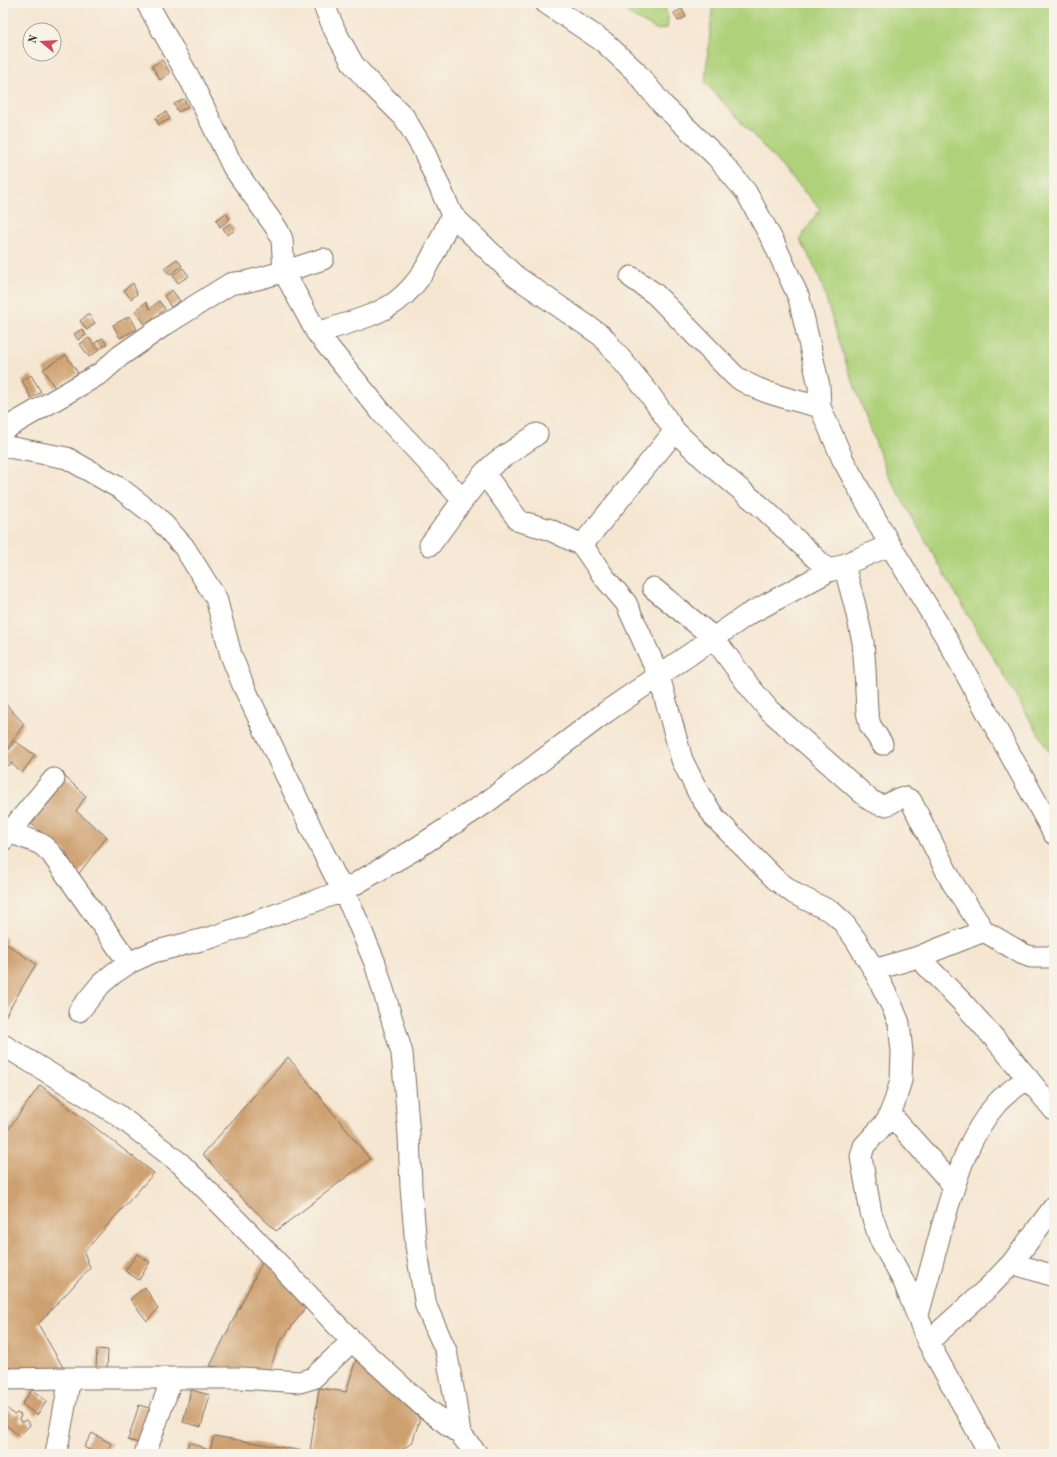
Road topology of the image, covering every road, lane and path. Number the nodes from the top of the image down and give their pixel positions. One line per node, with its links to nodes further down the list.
1 (147, 3): 6 (street)
2 (323, 3): 4 (street)
3 (546, 3): 9 (street)
4 (452, 215): 8 (street); 11 (street)
5 (324, 259): 6 (street)
6 (284, 272): 8 (street); 10 (street)
7 (631, 277): 9 (street)
8 (317, 333): 15 (street)
9 (820, 407): 18 (street)
10 (3, 430)
11 (675, 431): 17 (street); 19 (street)
12 (537, 434): 14 (street)
13 (3, 446): 27 (street)
14 (484, 473): 15 (street); 17 (street)
15 (463, 500): 16 (street)
16 (430, 545)
17 (582, 545): 22 (street)
18 (890, 545): 19 (street); 26 (street)
19 (836, 568): 21 (street); 23 (street)
20 (653, 588): 21 (street)
21 (714, 638): 22 (street); 28 (street)
22 (659, 676): 27 (street); 32 (street)
23 (882, 744)
24 (54, 779): 25 (street)
25 (5, 833): 31 (street)
26 (1054, 834)
27 (343, 891): 31 (street); 48 (street)
28 (984, 931): 29 (street); 30 (street)
29 (918, 957): 32 (street); 35 (street)
30 (1054, 957)
31 (129, 963): 33 (street)
32 (874, 970): 37 (street)
33 (79, 1011)
34 (3, 1045): 43 (street)
35 (1028, 1078): 36 (street); 38 (street)
36 (1054, 1110)
37 (890, 1114): 38 (street); 42 (street)
38 (954, 1186): 42 (street)
39 (1054, 1207): 40 (street)
40 (1012, 1263): 41 (street); 44 (street)
41 (1054, 1276)
42 (918, 1315): 44 (street)
43 (352, 1341): 46 (street); 48 (street)
44 (928, 1342): 52 (street)
45 (70, 1378): 46 (street); 47 (street); 49 (street)
46 (172, 1378): 50 (street)
47 (3, 1380)
48 (460, 1434): 51 (street)
49 (56, 1454)
50 (145, 1454)
51 (477, 1454)
52 (990, 1454)

